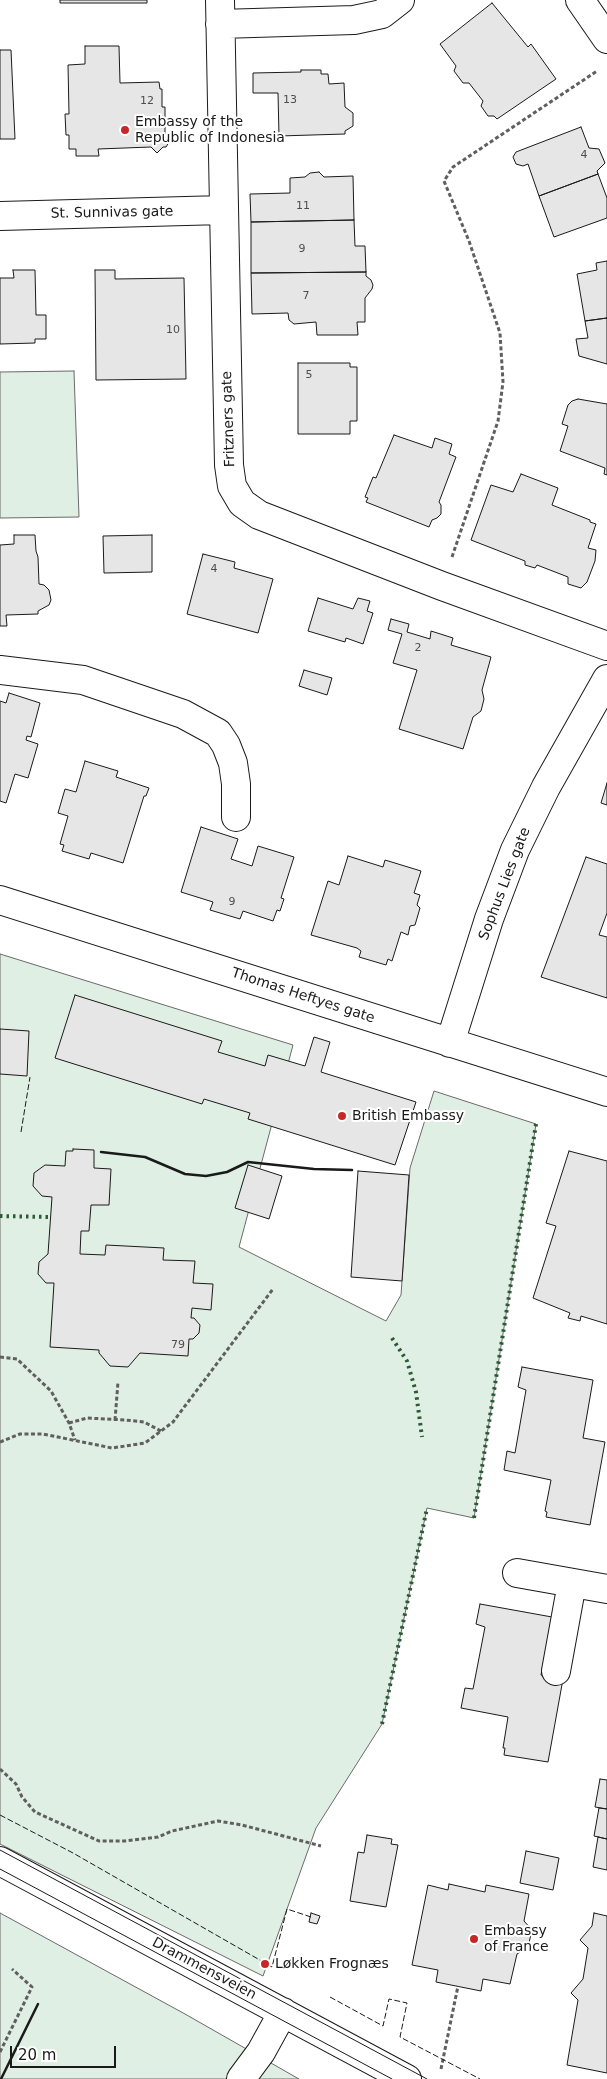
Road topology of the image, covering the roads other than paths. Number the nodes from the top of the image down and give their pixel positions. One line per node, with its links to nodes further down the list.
1 (400, 0): 3 (street)
2 (580, 0): 4 (street)
3 (220, 12): 5 (street, Fritzners gate)
4 (607, 39)
5 (223, 210): 6 (street, St. Sunnivas gate); 7 (street, Fritzners gate)
6 (0, 216)
7 (607, 646)
8 (0, 670): 10 (street)
9 (607, 680): 12 (street, Sophus Lies gate)
10 (236, 817)
11 (0, 900): 12 (street, Thomas Heftyes gate)
12 (450, 1043): 13 (street, Thomas Heftyes gate)
13 (607, 1092)
14 (517, 1573): 15 (street)
15 (572, 1583): 16 (street); 17 (street)
16 (607, 1589)
17 (556, 1671)
18 (0, 1861): 19 (street, Drammensveien)
19 (283, 2012): 20 (street); 21 (street, Drammensveien)
20 (241, 2079)
21 (407, 2079)

